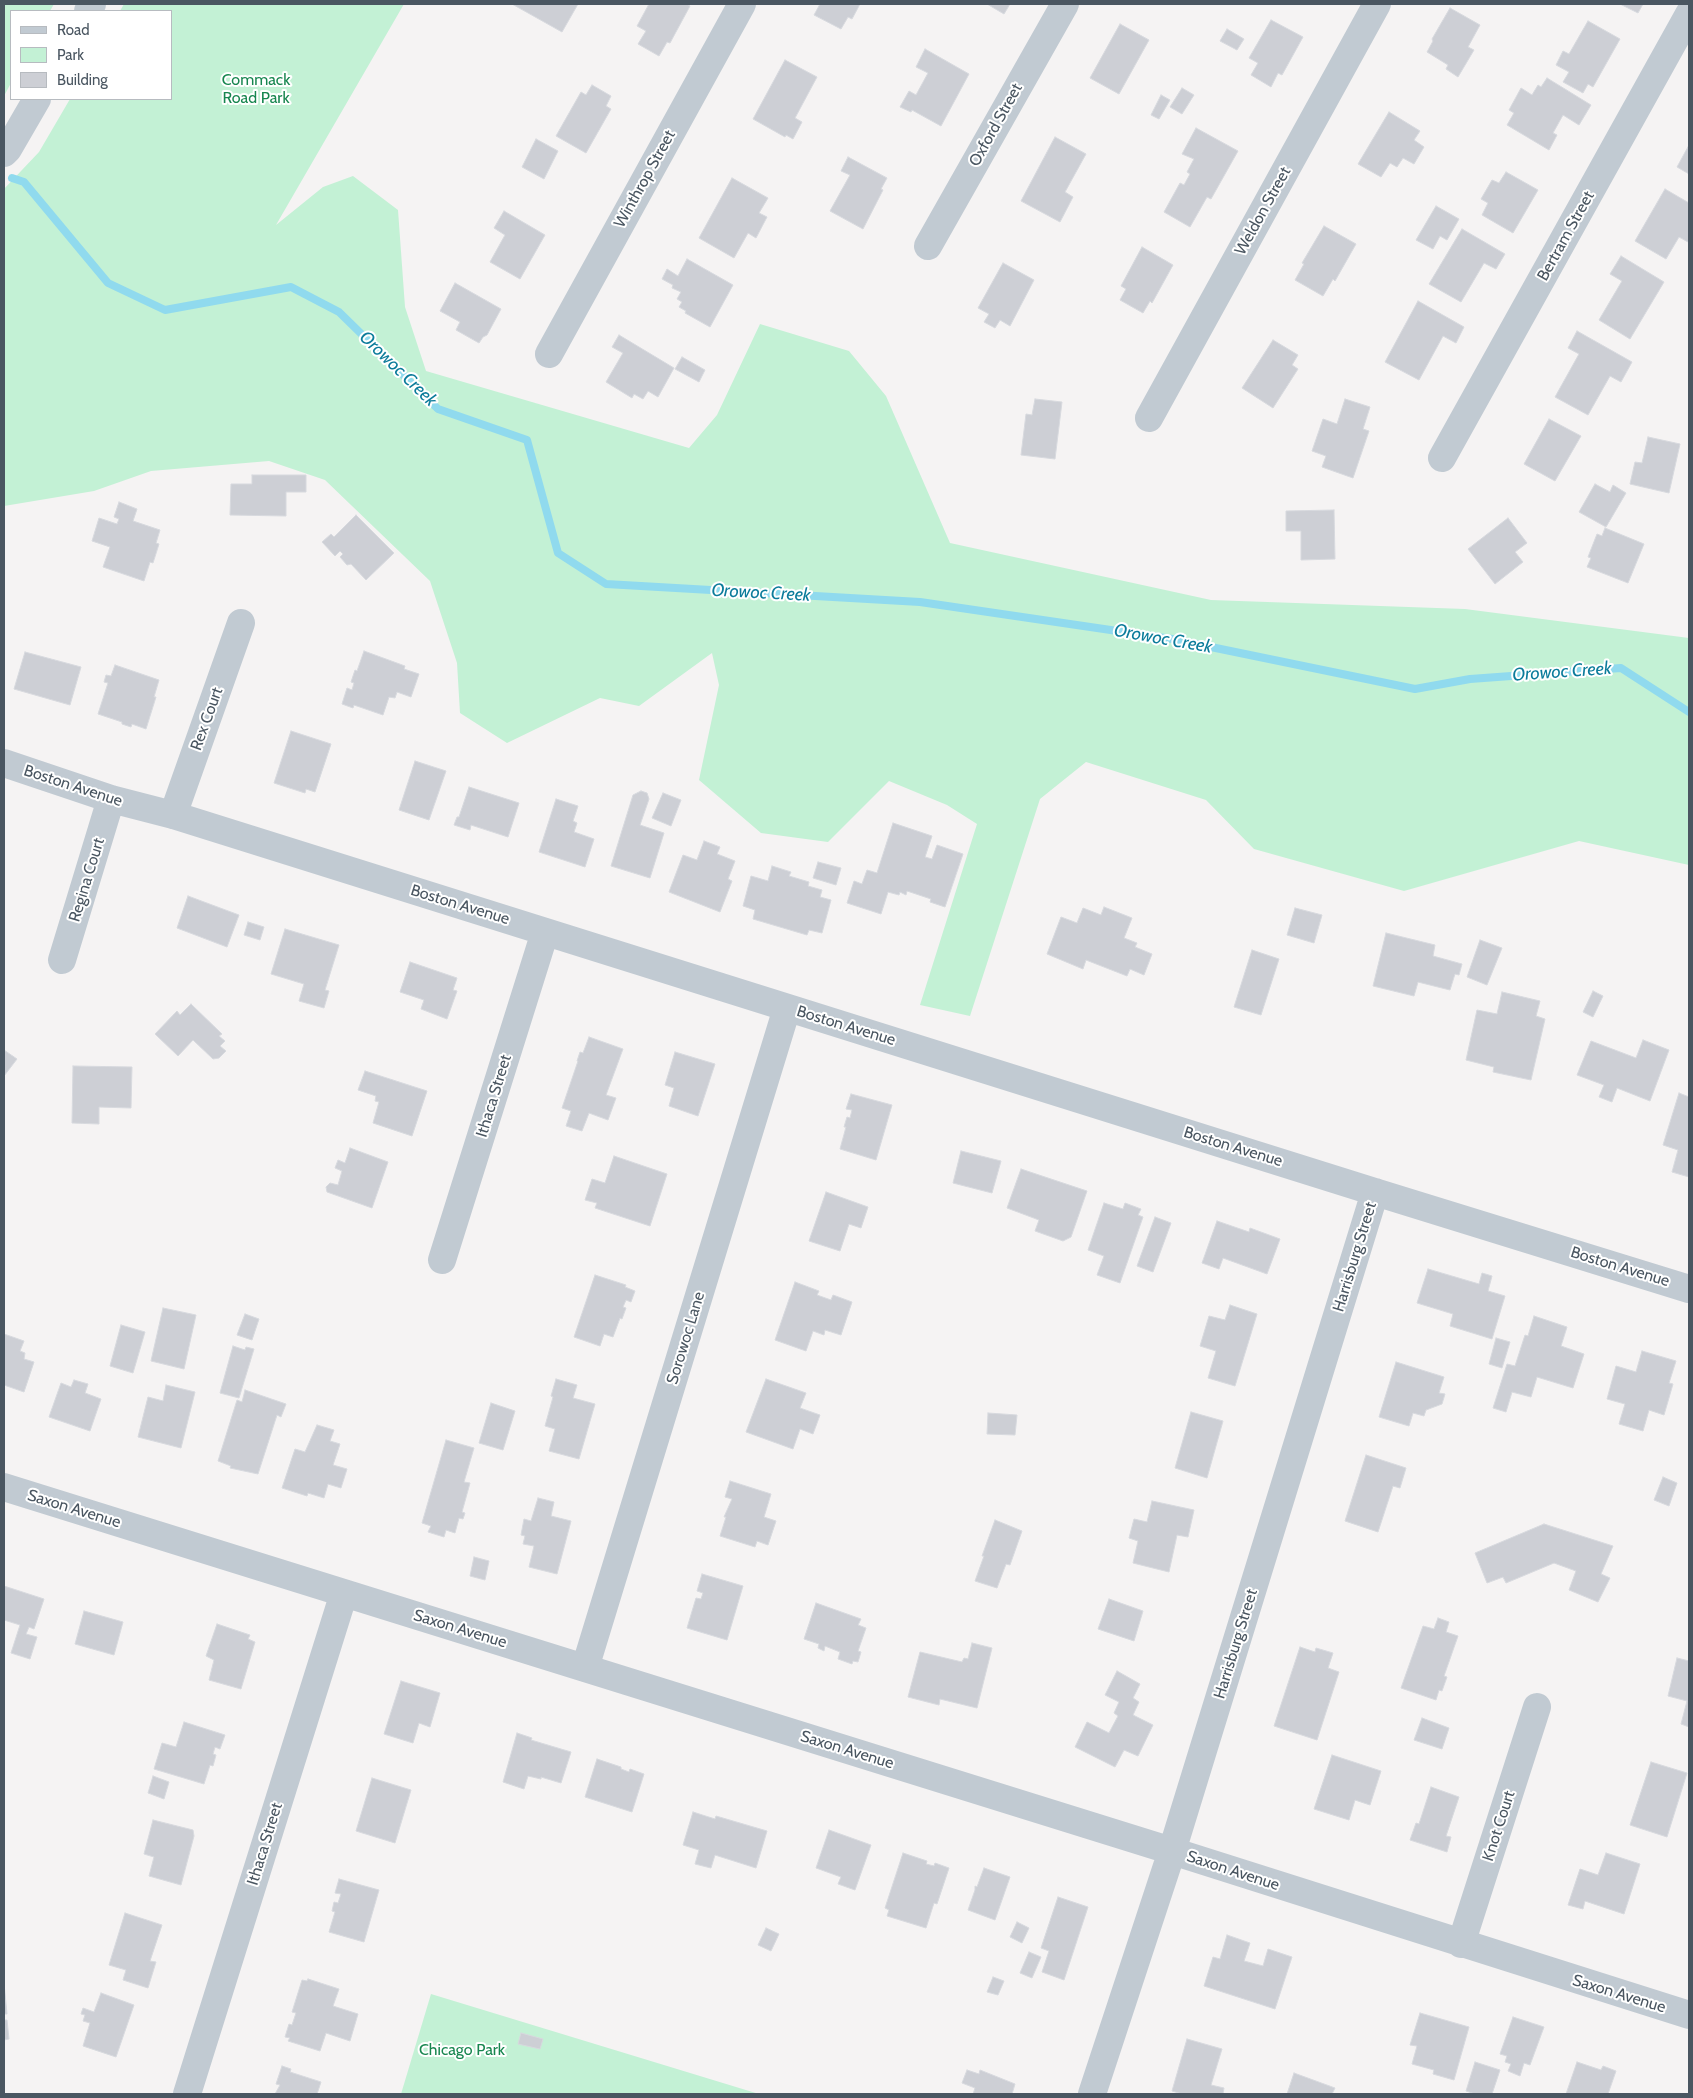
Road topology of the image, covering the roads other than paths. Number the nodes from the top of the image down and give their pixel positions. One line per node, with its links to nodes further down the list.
1 (742, 4): 8 (street, Winthrop Street)
2 (1064, 4): 7 (street, Oxford Street)
3 (1377, 4): 9 (street, Weldon Street)
4 (1689, 14): 10 (street, Bertram Street)
5 (36, 100): 6 (street)
6 (4, 153)
7 (928, 246)
8 (549, 354)
9 (1150, 418)
10 (1442, 458)
11 (242, 623): 14 (street, Rex Court)
12 (4, 763): 13 (street, Boston Avenue)
13 (111, 799): 14 (street, Boston Avenue); 16 (street, Regina Court)
14 (173, 815): 15 (street, Boston Avenue)
15 (545, 932): 17 (street, Boston Avenue); 19 (street, Ithaca Street)
16 (62, 960)
17 (787, 1008): 18 (street, Boston Avenue); 23 (street, Sorowoc Lane)
18 (1375, 1192): 20 (street, Boston Avenue); 25 (street, Harrisburg Street)
19 (442, 1260)
20 (1689, 1289)
21 (4, 1487): 22 (street, Saxon Avenue)
22 (344, 1593): 23 (street, Saxon Avenue); 28 (street, Ithaca Street)
23 (585, 1668): 25 (street, Saxon Avenue)
24 (1537, 1707): 26 (street, Knot Court)
25 (1172, 1851): 26 (street, Saxon Avenue); 29 (street, Harrisburg Street)
26 (1461, 1944): 27 (street, Saxon Avenue)
27 (1689, 2016)
28 (187, 2094)
29 (1092, 2094)

